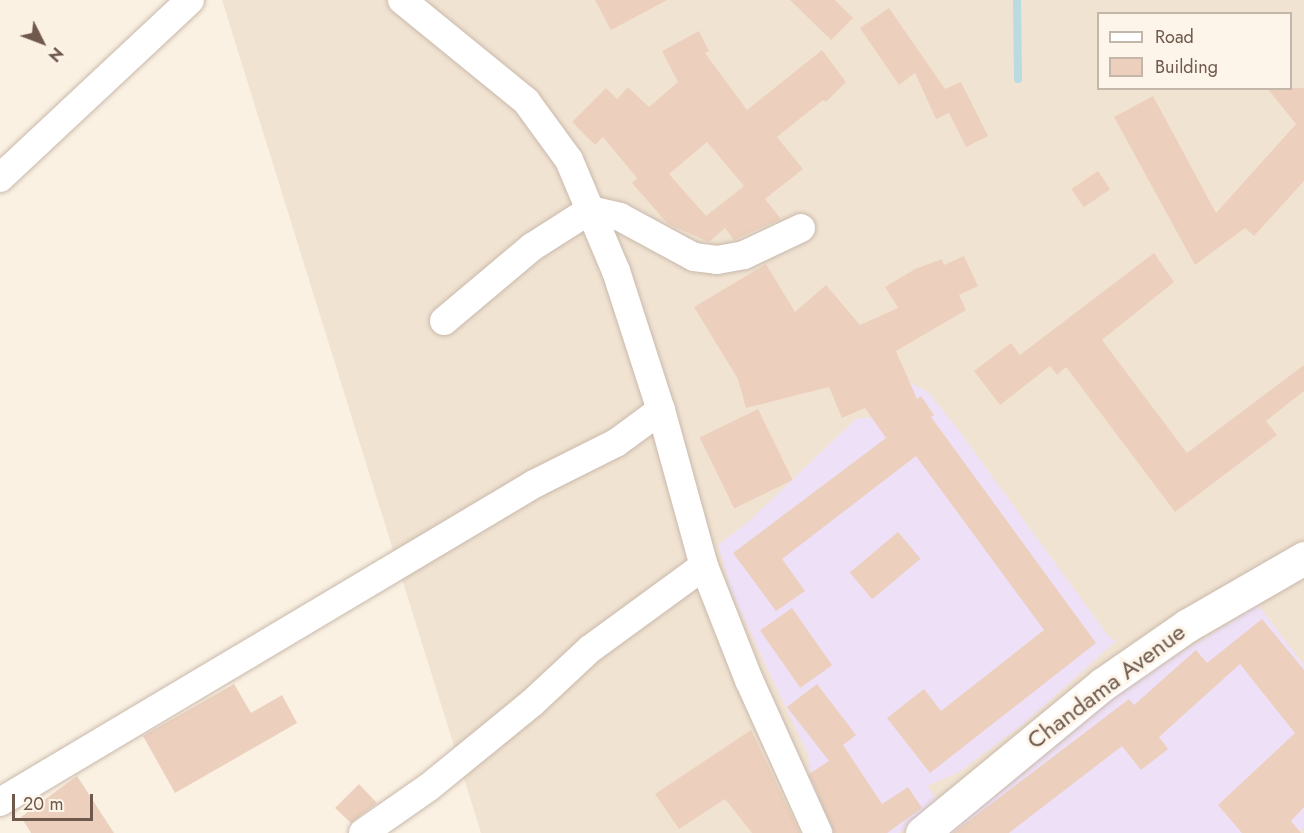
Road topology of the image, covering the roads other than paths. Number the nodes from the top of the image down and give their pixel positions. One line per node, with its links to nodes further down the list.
1 (190, 0): 3 (street)
2 (402, 0): 4 (street)
3 (0, 178)
4 (590, 210): 5 (street); 6 (street); 7 (street)
5 (801, 228)
6 (444, 321)
7 (661, 410): 9 (street); 10 (street)
8 (1304, 558): 13 (street, Chandama Avenue)
9 (705, 566): 11 (street); 12 (street)
10 (0, 802)
11 (363, 833)
12 (818, 833)
13 (922, 833)

